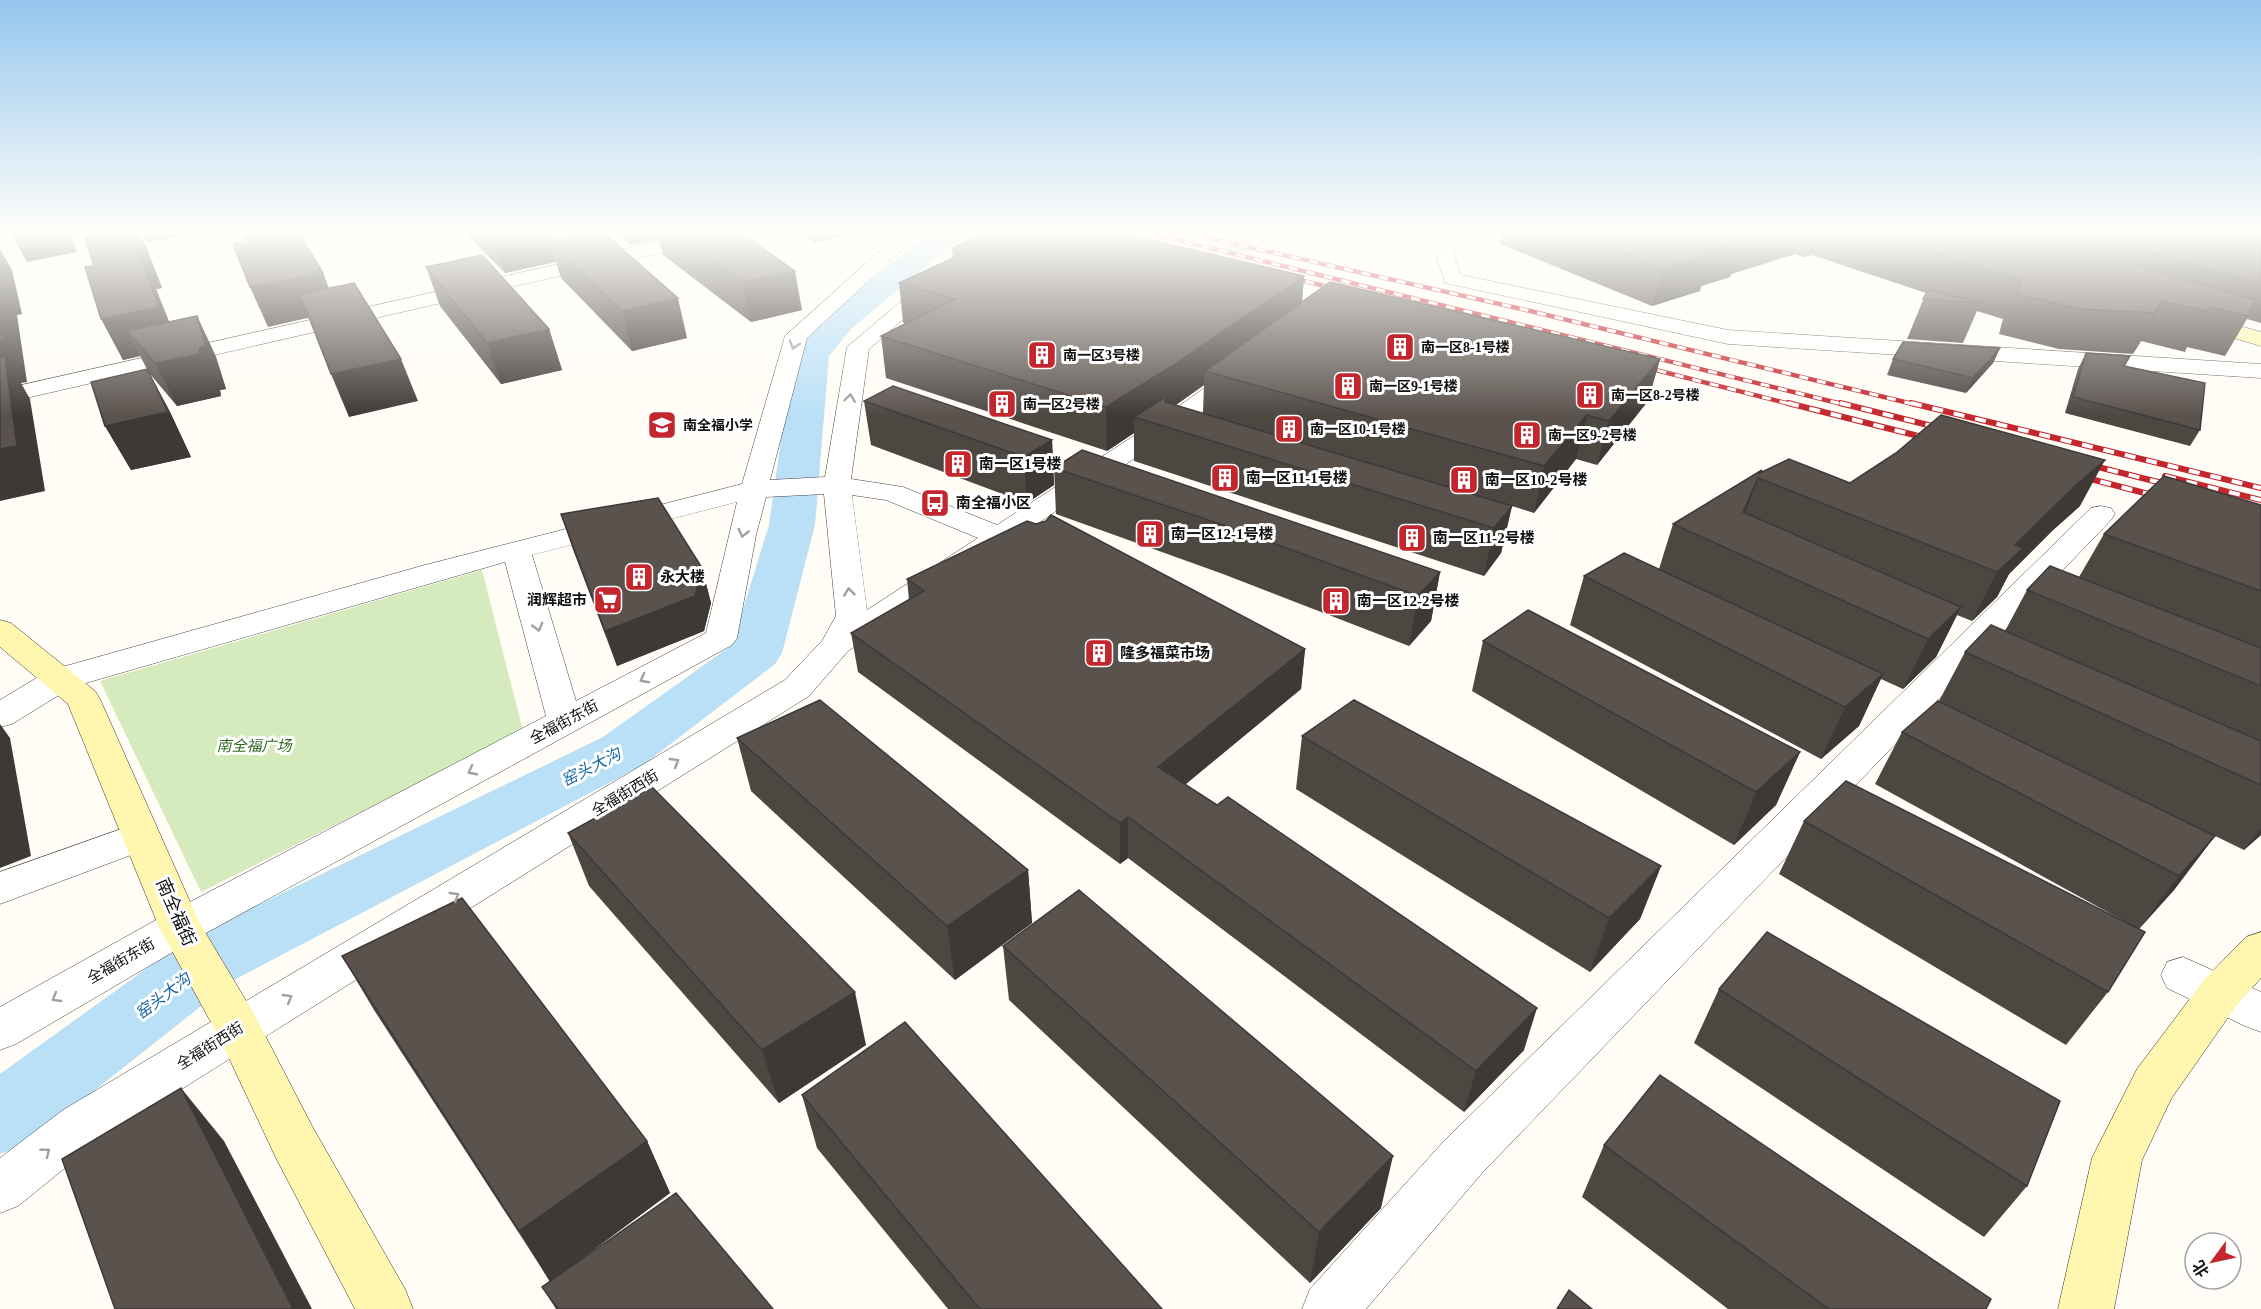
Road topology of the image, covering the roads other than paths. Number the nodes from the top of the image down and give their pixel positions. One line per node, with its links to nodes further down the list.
1 (454, 294): 9 (street)
2 (843, 294): 11 (street, 全福街东街, one-way to 11)
3 (921, 294): 10 (street, 全福街西街, one-way to 3)
4 (1524, 294): 8 (street)
5 (2183, 315): 6 (street)
6 (2261, 339)
7 (1258, 360): 13 (street)
8 (2261, 371)
9 (0, 397)
10 (837, 485): 11 (street); 13 (street); 17 (street, 全福街西街, one-way to 10)
11 (754, 489): 14 (street); 20 (street, 全福街东街, one-way to 20)
12 (2101, 514): 30 (street)
13 (997, 537): 15 (street); 17 (street)
14 (516, 550): 18 (street); 20 (street, one-way to 20)
15 (1037, 550)
16 (0, 630): 18 (street, 南全福街)
17 (835, 646): 26 (street, 全福街西街, one-way to 17)
18 (60, 679): 19 (street); 21 (street, 南全福街)
19 (0, 716)
20 (565, 721): 23 (street, 全福街东街, one-way to 23)
21 (141, 837): 22 (street); 23 (street, 南全福街)
22 (0, 888)
23 (180, 927): 26 (street, 南全福街); 27 (street, 全福街东街, one-way to 27)
24 (2261, 949): 25 (street)
25 (2221, 993): 31 (street)
26 (238, 1028): 28 (street, 全福街西街, one-way to 26); 29 (street, 南全福街)
27 (0, 1030)
28 (0, 1189)
29 (385, 1309)
30 (1330, 1309)
31 (2086, 1309)

